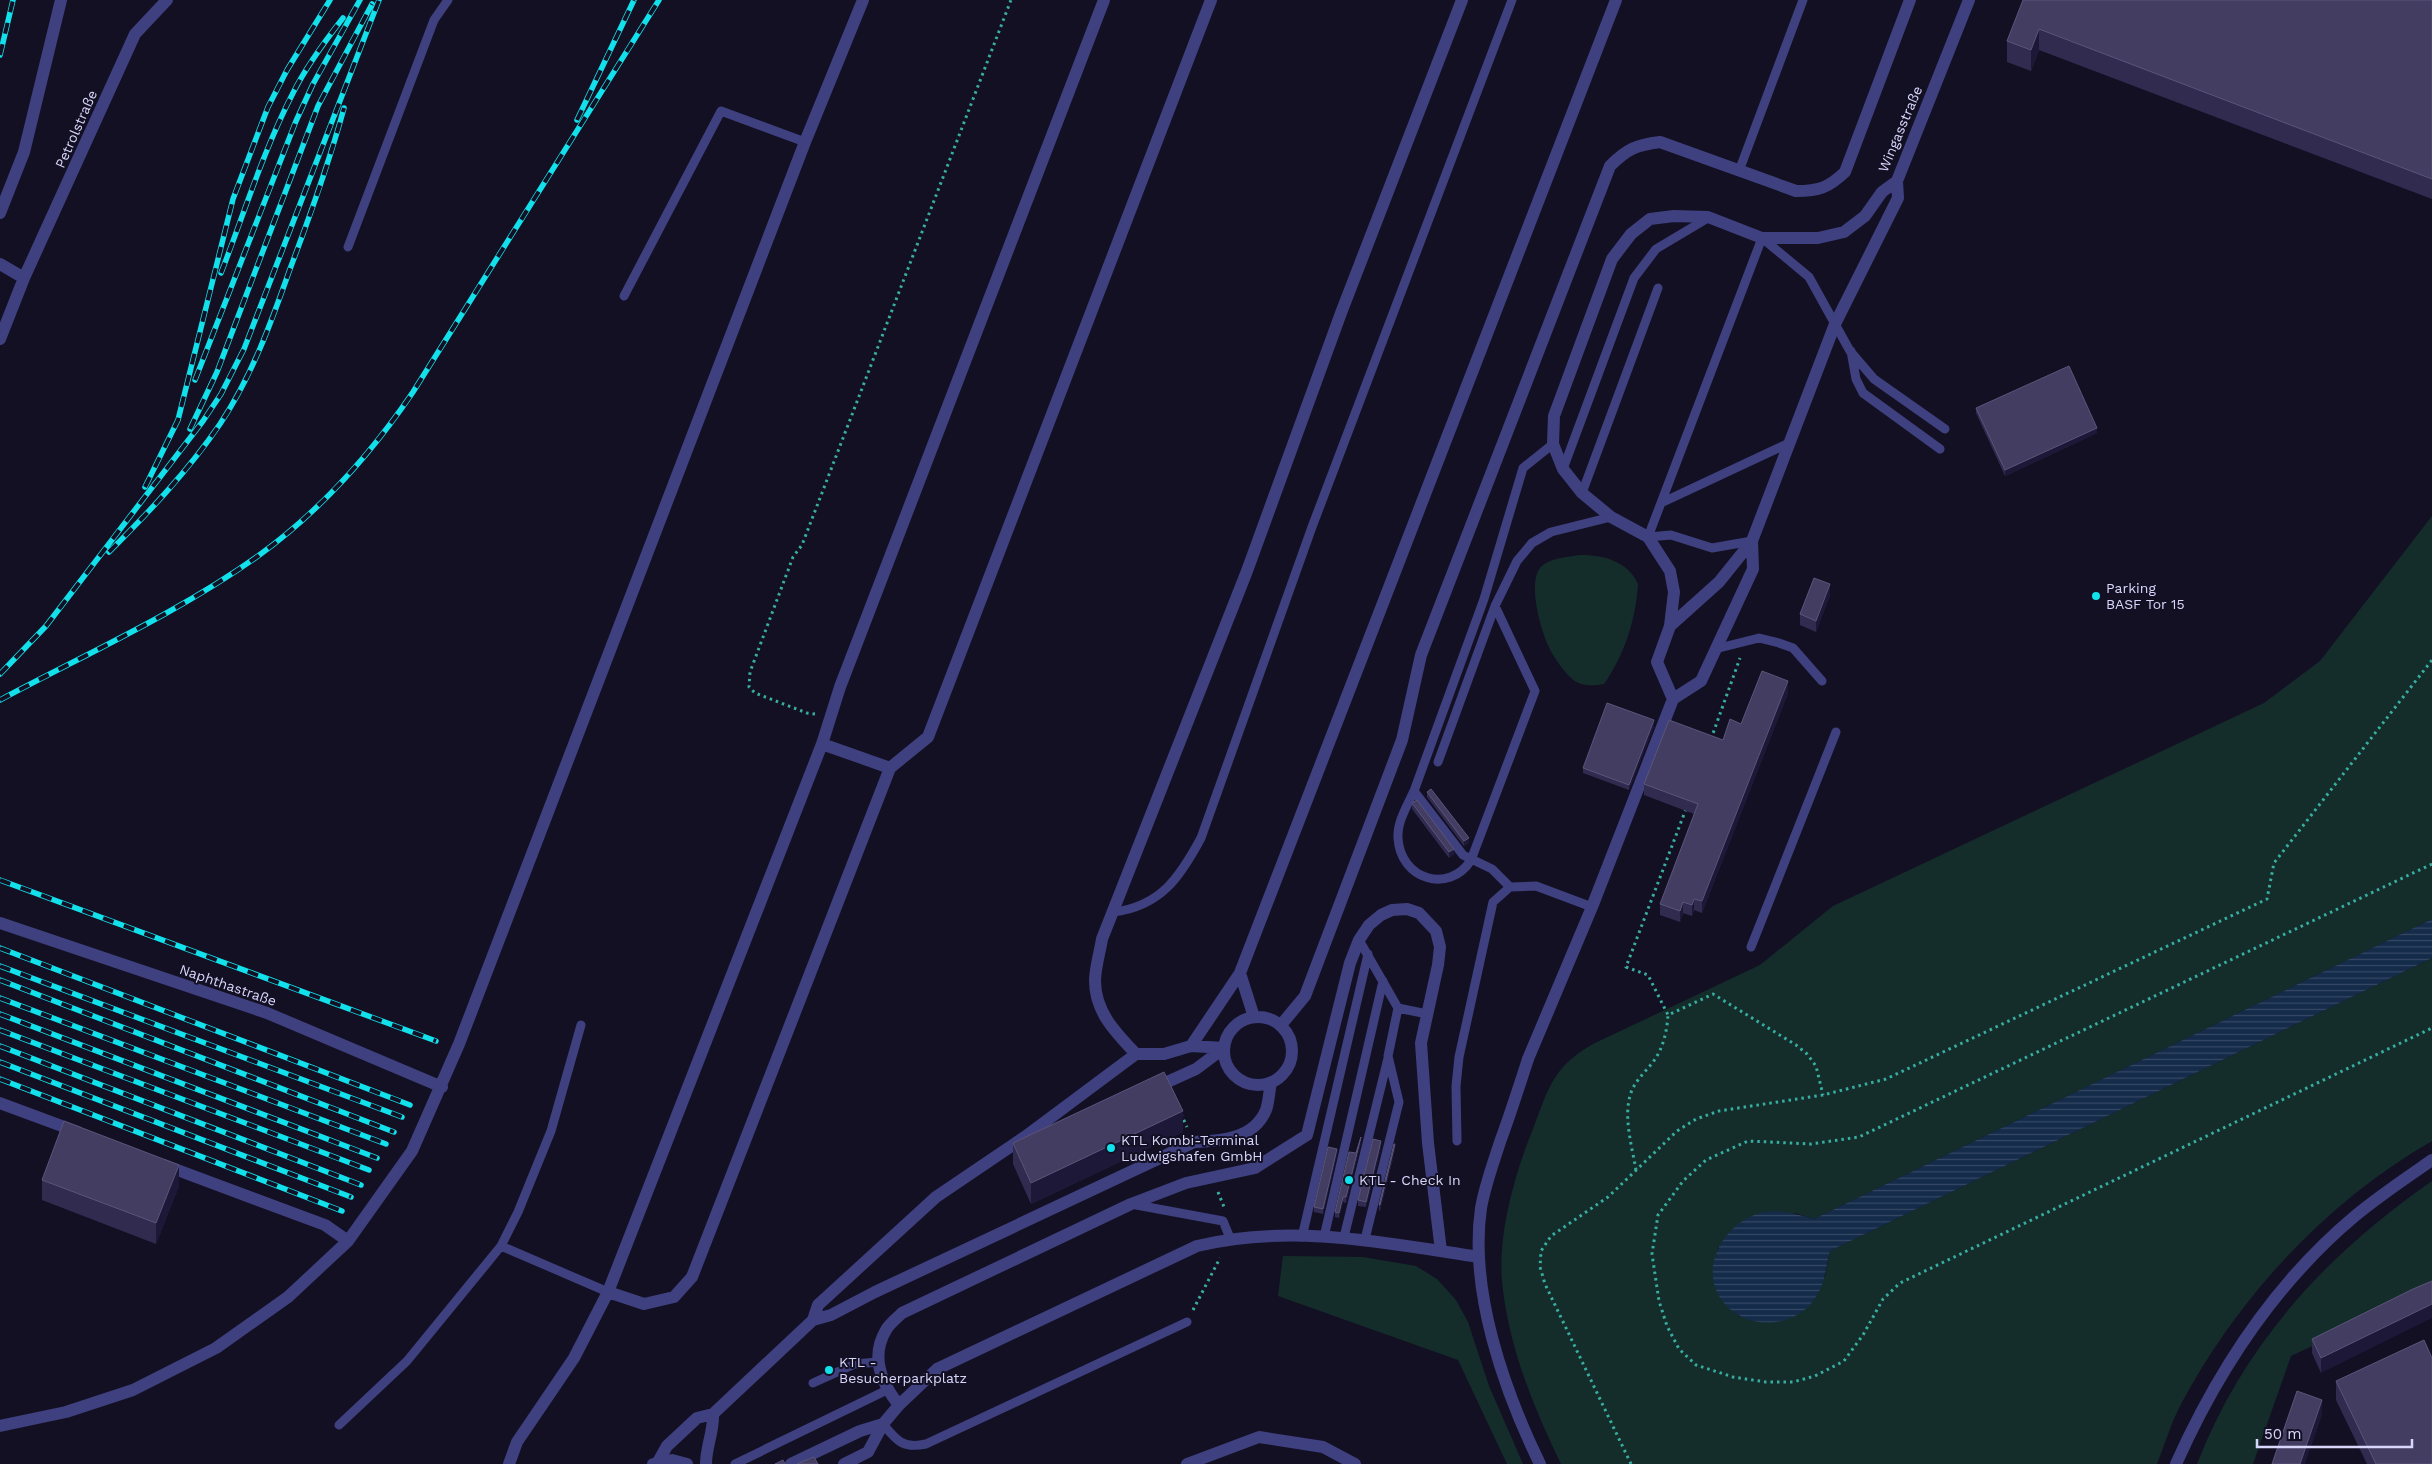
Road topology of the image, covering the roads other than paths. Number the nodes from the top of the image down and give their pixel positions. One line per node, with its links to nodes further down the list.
1 (61, 0): 16 (street)
2 (167, 0): 21 (street, Petrolstraße)
3 (448, 0): 19 (lane)
4 (863, 0): 13 (street)
5 (1104, 0): 43 (street)
6 (1211, 0): 45 (street)
7 (1462, 0): 50 (street)
8 (1512, 0): 50 (lane)
9 (1616, 0): 55 (street)
10 (1803, 0): 14 (lane)
11 (1910, 0): 14 (street)
12 (1969, 0): 15 (street, Wingasstraße)
13 (804, 142): 23 (lane); 67 (street)
14 (1739, 171): 61 (street)
15 (1897, 181): 18 (street, Wingasstraße); 24 (street)
16 (0, 213)
17 (1708, 217): 18 (street); 29 (street); 31 (lane)
18 (1762, 238): 24 (lane); 33 (lane)
19 (348, 247)
20 (0, 264): 21 (street)
21 (24, 278): 25 (street, Petrolstraße)
22 (1658, 288): 32 (lane)
23 (624, 296)
24 (1835, 324): 26 (lane); 28 (street)
25 (0, 339)
26 (1850, 351): 27 (lane); 30 (lane)
27 (1945, 429)
28 (1789, 443): 33 (lane); 36 (street)
29 (1554, 444): 31 (street); 46 (lane)
30 (1940, 449)
31 (1563, 469): 32 (street)
32 (1582, 493): 34 (street)
33 (1661, 503): 35 (lane)
34 (1611, 517): 35 (street); 37 (lane)
35 (1648, 537): 36 (lane); 38 (street)
36 (1752, 541): 38 (street); 39 (street)
37 (1495, 606): 44 (lane); 47 (lane)
38 (1670, 626): 41 (street)
39 (1715, 649): 40 (lane); 41 (street)
40 (1822, 681)
41 (1674, 699): 49 (street)
42 (1836, 732): 53 (lane)
43 (822, 744): 45 (street); 86 (street)
44 (1438, 762)
45 (890, 768): 86 (street)
46 (1414, 791): 47 (lane); 47 (lane)
47 (1471, 860): 48 (lane)
48 (1510, 887): 49 (lane); 73 (lane)
49 (1592, 907): 85 (street)
50 (1114, 912): 64 (street)
51 (0, 923): 67 (street, Naphthastraße)
52 (1359, 940): 54 (lane); 58 (street); 76 (street)
53 (1751, 947)
54 (1368, 954): 56 (lane); 77 (lane)
55 (1240, 973): 59 (street); 62 (street)
56 (1383, 981): 57 (lane); 78 (lane)
57 (1398, 1008): 58 (lane); 65 (lane)
58 (1427, 1014): 84 (street)
59 (1254, 1017): 61 (street); 63 (street)
60 (581, 1025): 83 (lane)
61 (1281, 1025): 66 (street)
62 (1192, 1046): 63 (street); 64 (street)
63 (1224, 1048): 66 (street); 68 (street)
64 (1136, 1054): 71 (street)
65 (1388, 1056): 80 (lane); 81 (lane)
66 (1271, 1083): 87 (street)
67 (442, 1087): 82 (street)
68 (1140, 1094)
69 (0, 1103): 72 (street)
70 (1052, 1133): 71 (street)
71 (1026, 1136): 87 (street)
72 (92, 1137)
73 (1457, 1141)
74 (148, 1158): 82 (street)
75 (2432, 1160): 107 (street)
76 (1131, 1204): 79 (lane); 89 (street)
77 (1302, 1237): 78 (street); 79 (street)
78 (1324, 1237): 80 (street)
79 (1230, 1238): 92 (street)
80 (1344, 1238): 81 (street)
81 (1365, 1239): 84 (street)
82 (348, 1241): 96 (street)
83 (500, 1246): 86 (lane); 94 (lane)
84 (1440, 1251): 85 (street)
85 (1479, 1257): 106 (street)
86 (608, 1292): 98 (street)
87 (813, 1320): 93 (street)
88 (1187, 1322): 95 (lane)
89 (878, 1362): 90 (lane); 91 (street)
90 (813, 1383)
91 (887, 1390): 92 (street); 101 (lane)
92 (899, 1405): 95 (street)
93 (714, 1414): 97 (street); 100 (street)
94 (339, 1424)
95 (884, 1424): 102 (street); 103 (street)
96 (0, 1426)
97 (656, 1463): 99 (street)
98 (509, 1464)
99 (687, 1464)
100 (706, 1464)
101 (735, 1464)
102 (791, 1464)
103 (844, 1464)
104 (1187, 1464): 105 (street)
105 (1355, 1464)
106 (1540, 1464)
107 (2176, 1464)

